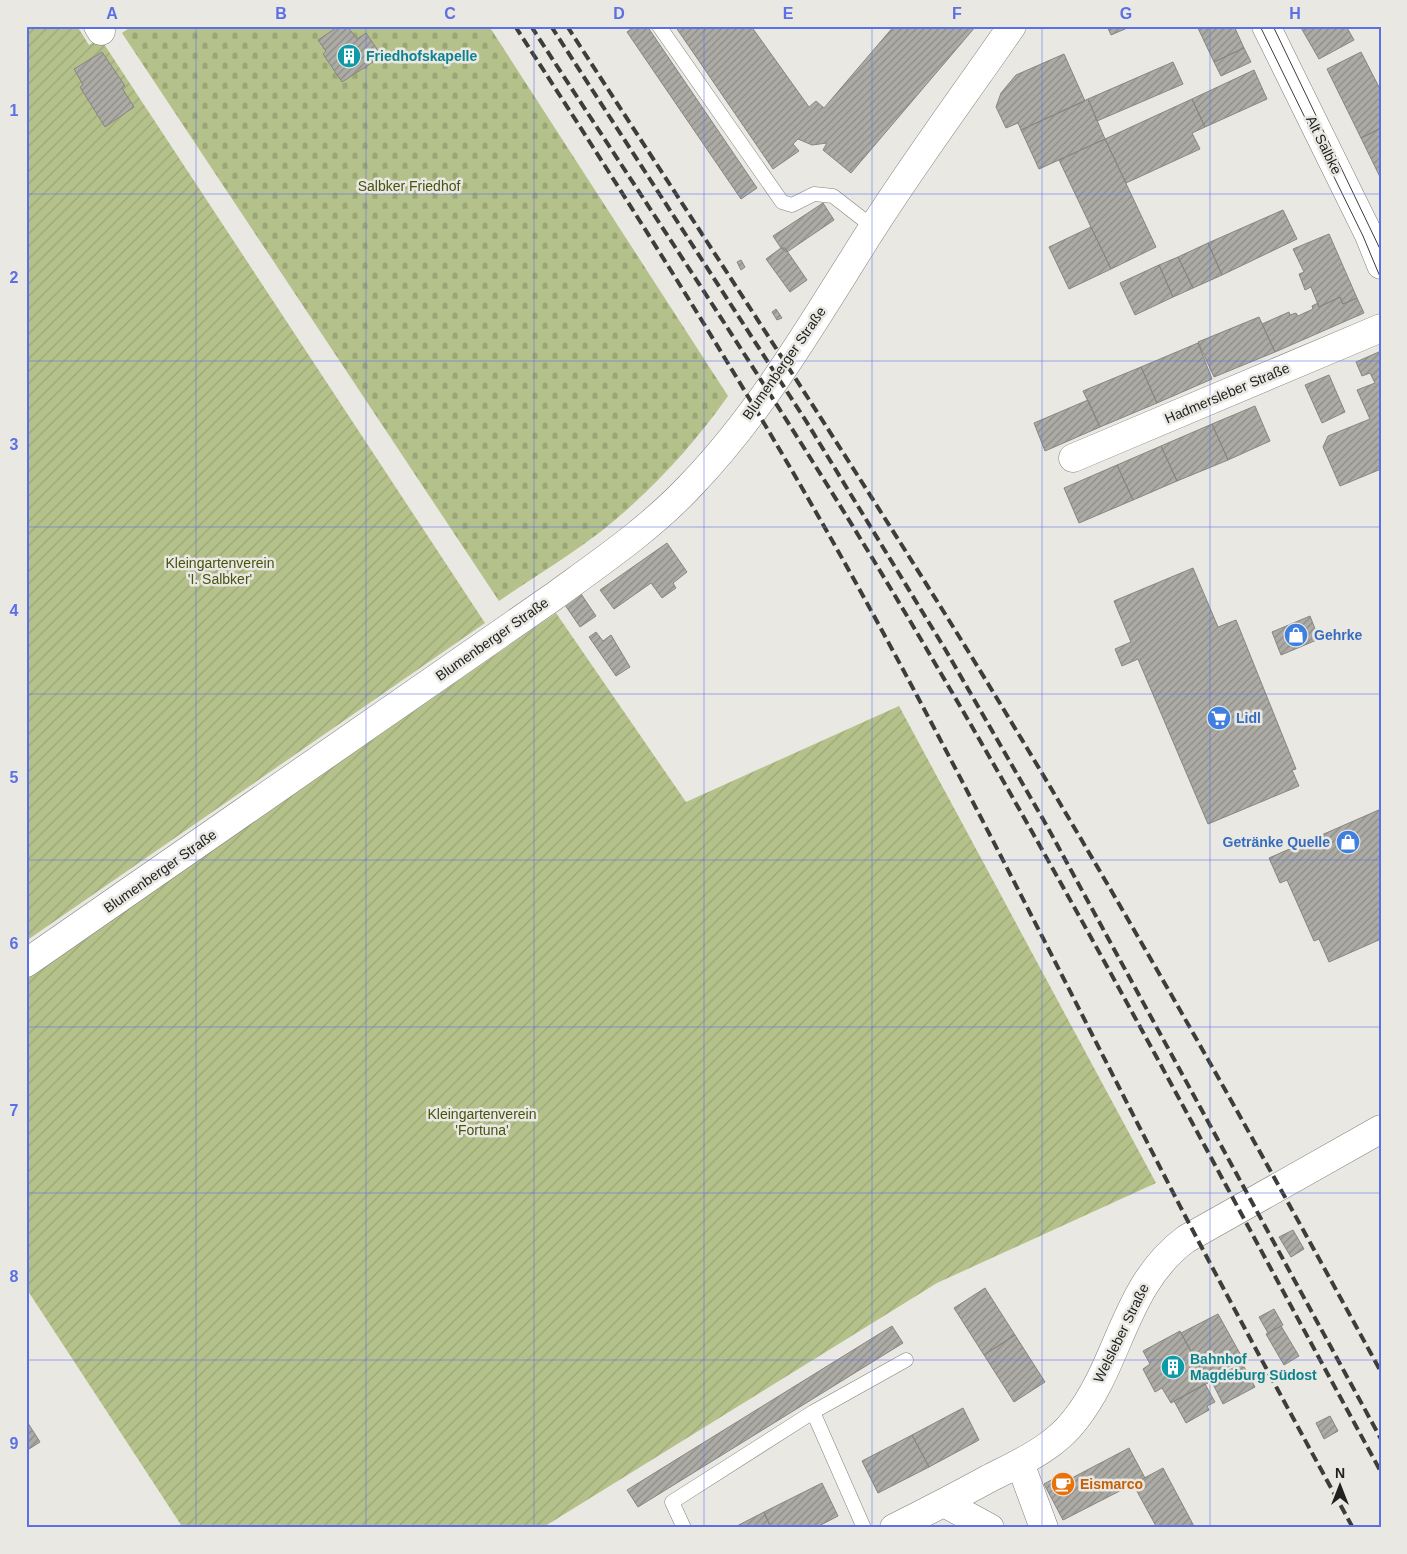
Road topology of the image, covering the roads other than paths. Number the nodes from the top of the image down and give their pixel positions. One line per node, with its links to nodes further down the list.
1 (659, 26): 4 (lane)
2 (1012, 26): 4 (street, Blumenberger Straße)
3 (1266, 26): 5 (street, Alt Salbke)
4 (873, 228): 8 (street, Blumenberger Straße)
5 (1381, 265)
6 (1381, 328): 7 (street, Hadmersleber Straße)
7 (1073, 458)
8 (26, 963)
9 (1381, 1129): 12 (street, Welsleber Straße)
10 (906, 1360): 11 (lane)
11 (813, 1412): 14 (lane); 15 (lane)
12 (1020, 1463): 13 (street, Welsleber Straße); 18 (street)
13 (944, 1503): 16 (street, Welsleber Straße); 17 (street)
14 (684, 1528)
15 (864, 1528)
16 (894, 1528)
17 (990, 1528)
18 (1044, 1528)

